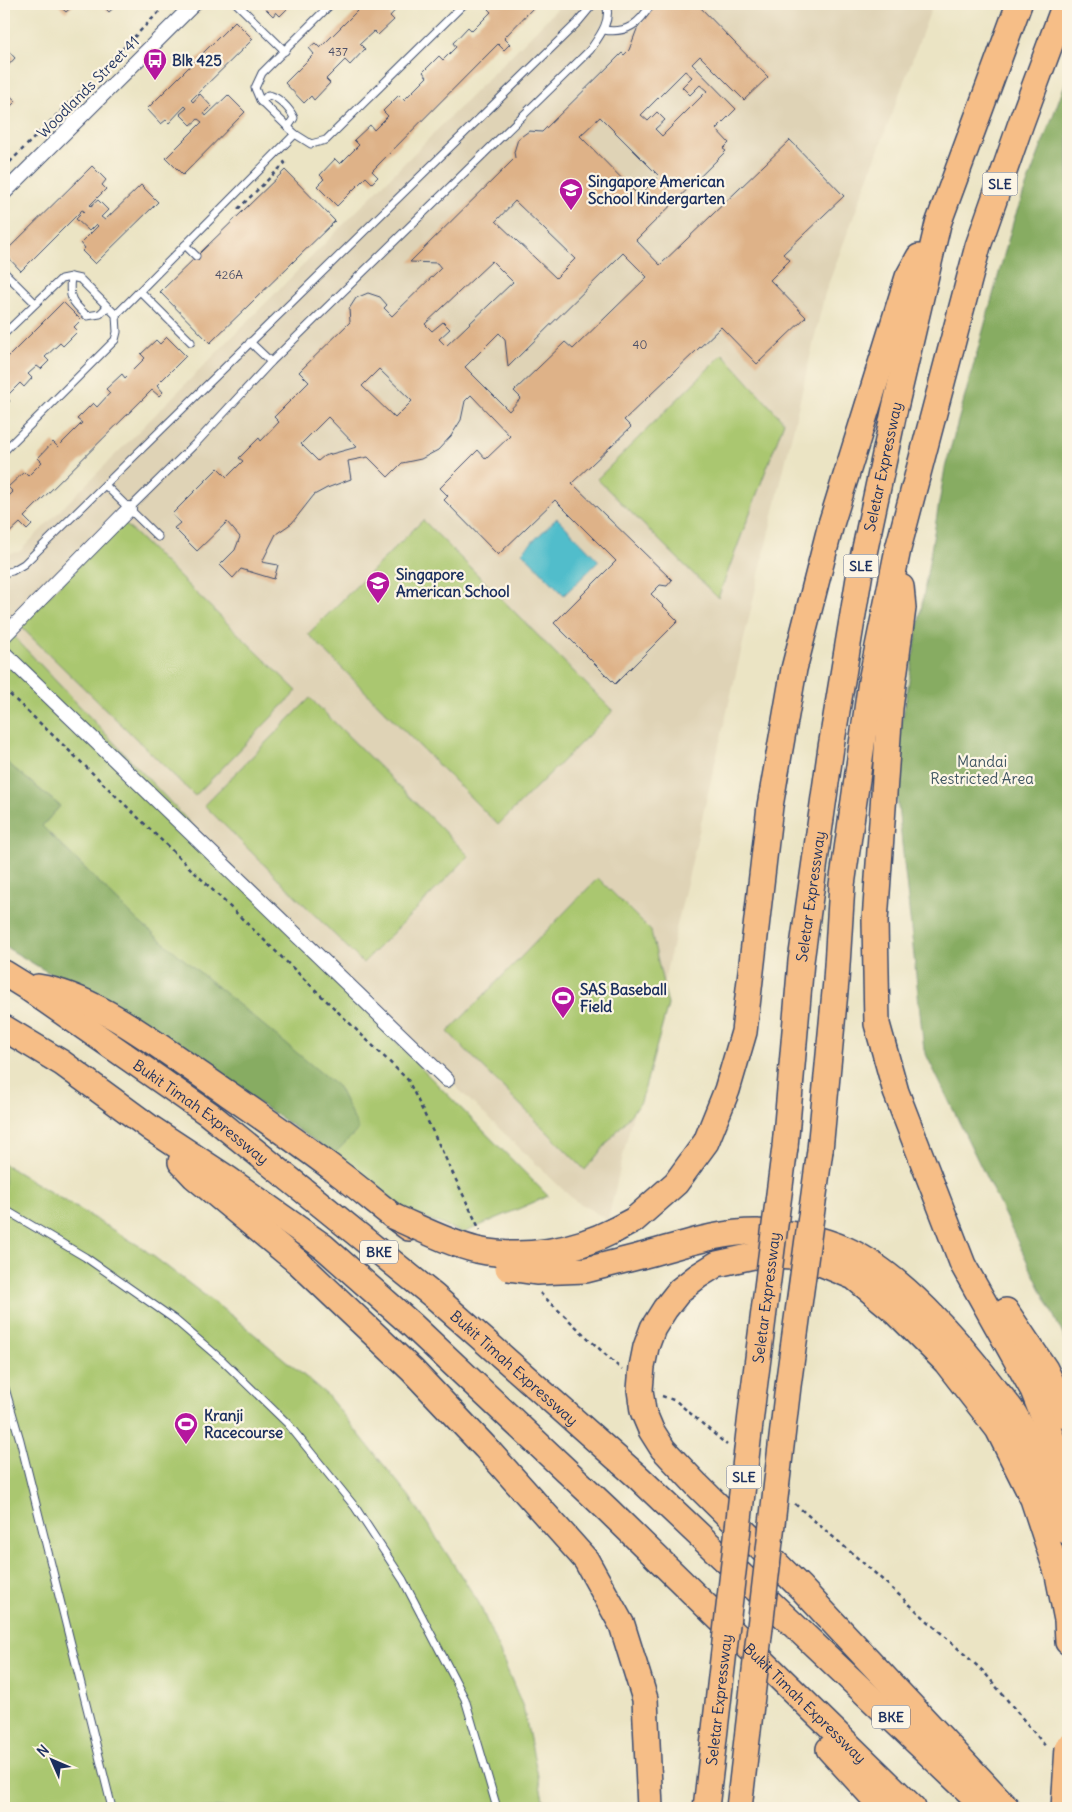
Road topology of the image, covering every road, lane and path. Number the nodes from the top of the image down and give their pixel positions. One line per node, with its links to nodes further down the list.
1 (167, 4): 16 (path)
2 (194, 4): 17 (street, Woodlands Street 41)
3 (237, 4): 12 (lane)
4 (330, 4): 12 (lane)
5 (464, 4): 15 (lane)
6 (593, 4): 29 (lane)
7 (606, 4): 11 (lane)
8 (651, 4): 11 (lane)
9 (1019, 4): 18 (highway, Seletar Expressway / SLE)
10 (1065, 4): 35 (highway, SLE)
11 (604, 30): 30 (lane)
12 (285, 51): 13 (lane)
13 (261, 102): 14 (lane); 14 (lane)
14 (288, 127): 15 (lane)
15 (295, 134): 19 (lane)
16 (4, 168)
17 (4, 193)
18 (938, 224): 47 (highway, bridge); 59 (highway, Seletar Expressway / SLE, bridge)
19 (185, 245): 20 (lane); 23 (lane)
20 (196, 256)
21 (4, 272): 24 (lane)
22 (71, 277): 24 (lane); 25 (lane); 25 (lane)
23 (140, 291): 26 (lane); 28 (lane)
24 (35, 303): 27 (lane)
25 (107, 306): 26 (lane)
26 (116, 315): 31 (lane)
27 (4, 334)
28 (192, 342)
29 (250, 342): 30 (lane); 32 (lane)
30 (271, 362): 33 (lane)
31 (4, 451)
32 (106, 485): 33 (lane); 36 (lane)
33 (129, 509): 34 (lane); 37 (street)
34 (158, 537)
35 (898, 549): 48 (highway); 60 (highway, bridge)
36 (4, 573)
37 (4, 636)
38 (4, 654): 44 (street)
39 (4, 689): 40 (path)
40 (80, 761)
41 (4, 973): 42 (highway, Bukit Timah Expressway / BKE)
42 (26, 986): 47 (highway); 63 (highway, Bukit Timah Expressway / BKE)
43 (4, 1028): 45 (highway, Bukit Timah Expressway / BKE)
44 (447, 1080)
45 (152, 1129): 53 (highway, Bukit Timah Expressway / BKE); 58 (highway)
46 (4, 1209): 57 (lane)
47 (392, 1216): 52 (highway, bridge)
48 (950, 1233): 50 (highway); 51 (highway)
49 (4, 1385): 56 (lane)
50 (1068, 1417)
51 (1068, 1480)
52 (1068, 1532)
53 (734, 1634): 61 (highway); 62 (highway, Bukit Timah Expressway / BKE)
54 (1068, 1642): 64 (highway)
55 (1068, 1747): 65 (highway, bridge)
56 (112, 1808)
57 (497, 1808)
58 (650, 1808)
59 (706, 1808)
60 (739, 1808)
61 (883, 1808)
62 (913, 1808)
63 (986, 1808)
64 (1007, 1808)
65 (1064, 1808)

